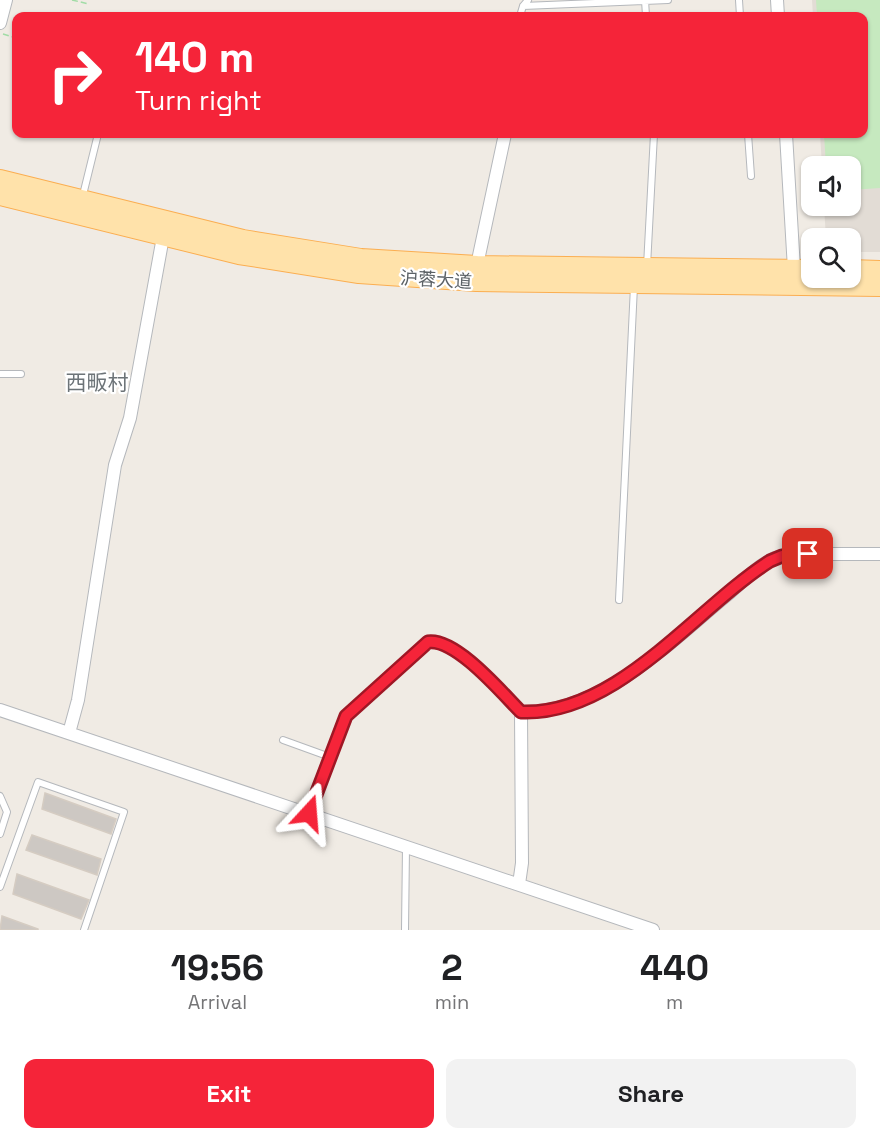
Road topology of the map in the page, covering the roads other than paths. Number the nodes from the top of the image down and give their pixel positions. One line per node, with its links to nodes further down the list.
1 (6, 0): 7 (street)
2 (528, 0): 5 (lane)
3 (668, 0): 4 (lane)
4 (645, 1): 5 (lane)
5 (523, 6): 6 (lane)
6 (521, 12)
7 (0, 23)
8 (97, 138): 16 (lane)
9 (504, 138): 19 (street)
10 (654, 138): 20 (lane)
11 (748, 138): 13 (lane)
12 (787, 138): 18 (street)
13 (751, 176)
14 (0, 179): 16 (main road, 沪蓉大道)
15 (0, 196): 17 (main road, 沪蓉大道)
16 (82, 199): 19 (main road, 沪蓉大道)
17 (163, 237): 24 (main road, 沪蓉大道); 32 (street)
18 (801, 253)
19 (477, 265): 20 (main road, 沪蓉大道)
20 (647, 267): 21 (main road, 沪蓉大道)
21 (801, 269)
22 (861, 269): 23 (main road)
23 (880, 270)
24 (634, 284): 25 (main road, 沪蓉大道); 29 (lane)
25 (880, 287)
26 (0, 374): 27 (lane)
27 (21, 374)
28 (880, 554): 31 (street)
29 (620, 600)
30 (0, 710): 32 (street)
31 (521, 712): 34 (lane); 39 (street)
32 (69, 733): 36 (street)
33 (283, 740): 34 (lane)
34 (330, 757): 36 (lane)
35 (0, 796): 37 (lane)
36 (309, 813): 38 (street)
37 (0, 834)
38 (406, 846): 39 (street); 42 (lane)
39 (519, 884): 43 (street)
40 (0, 887): 41 (lane)
41 (84, 930)
42 (405, 930)
43 (653, 930)

